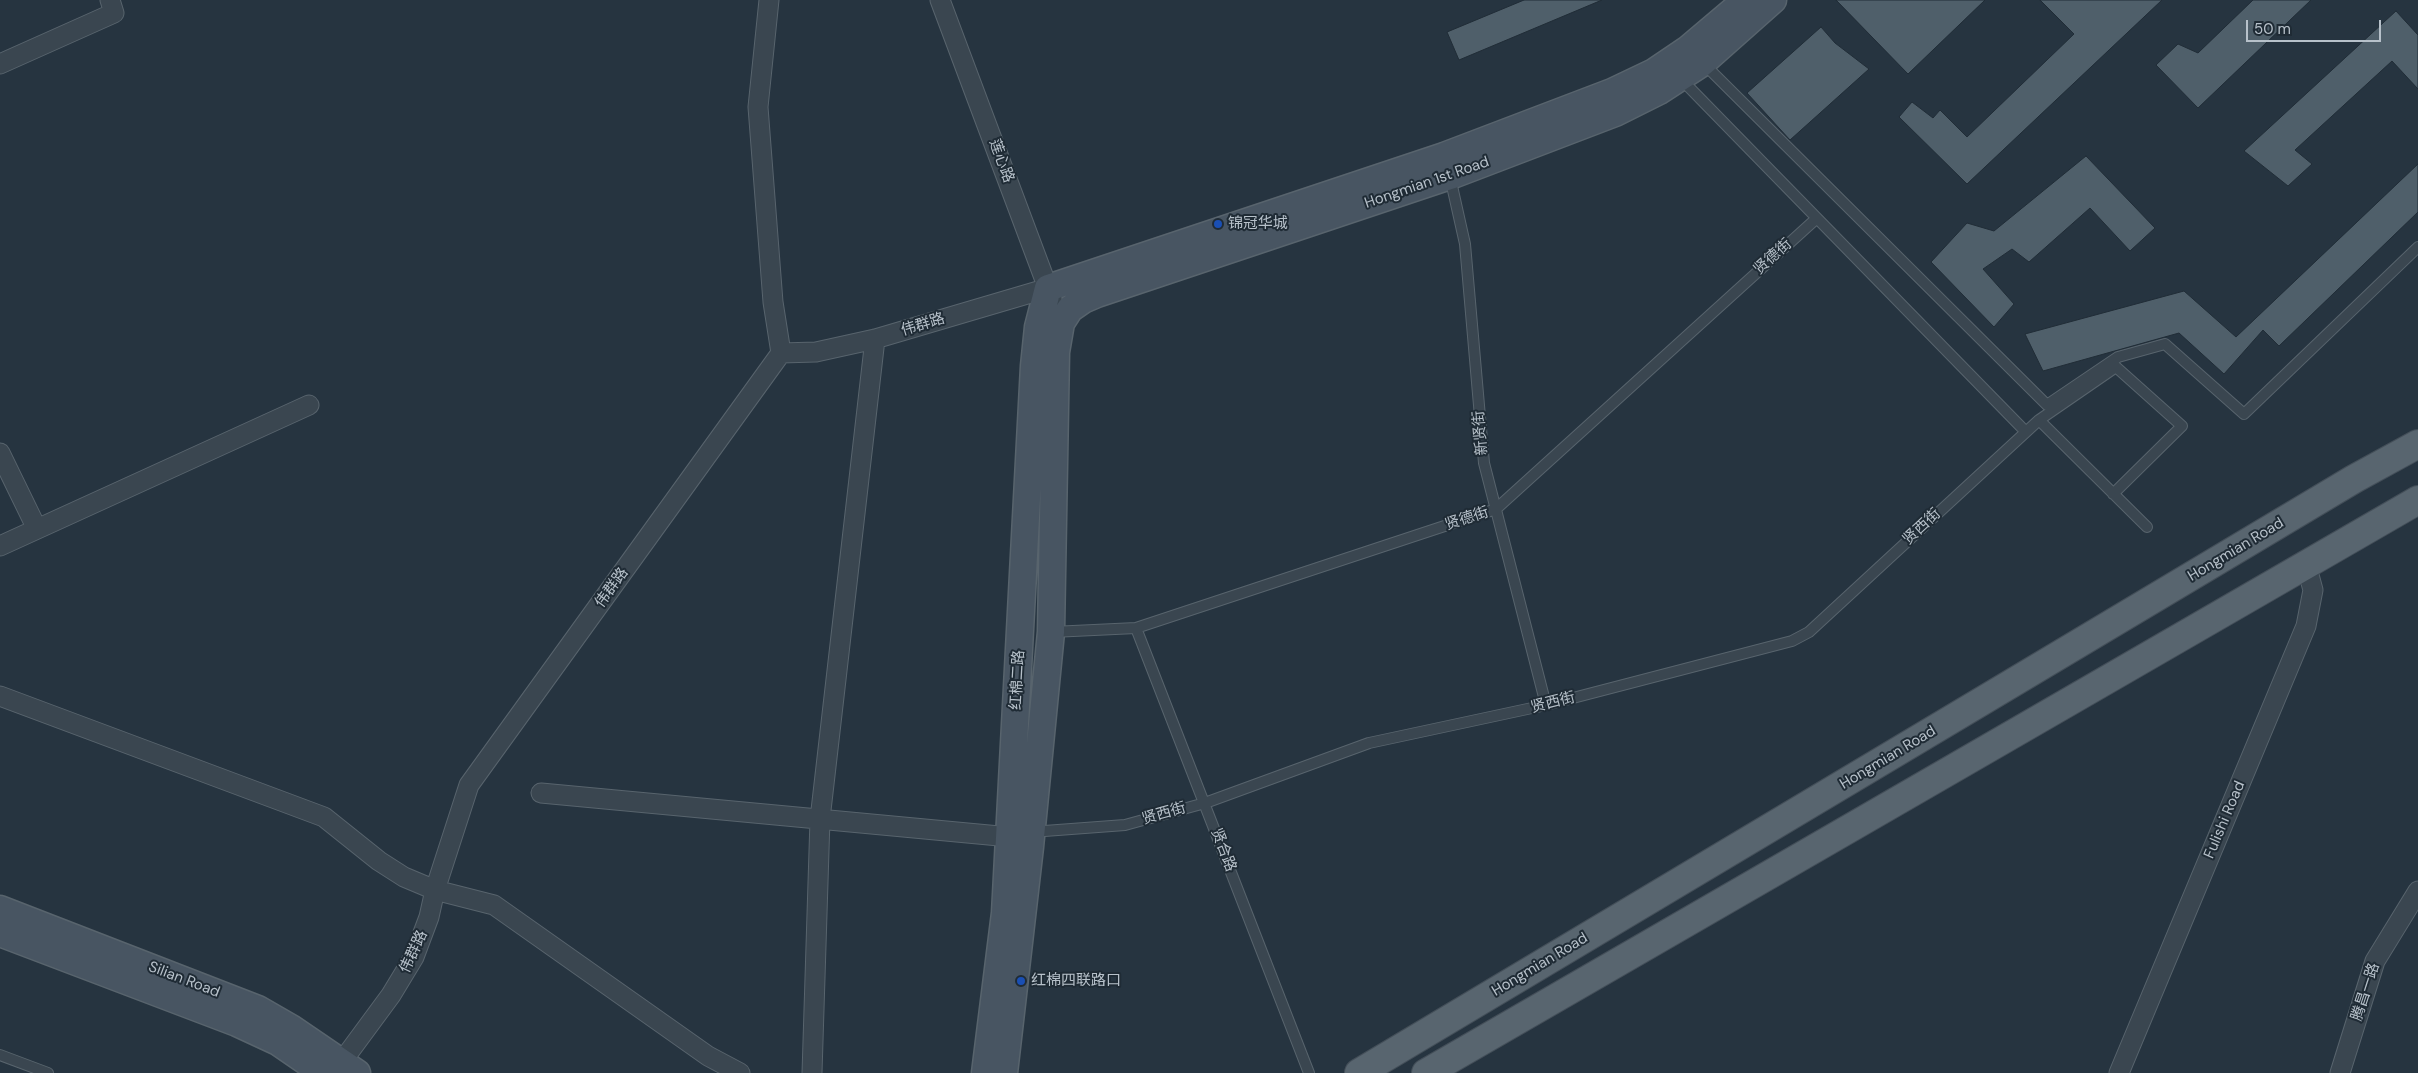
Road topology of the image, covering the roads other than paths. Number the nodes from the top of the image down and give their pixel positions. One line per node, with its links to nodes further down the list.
1 (110, 0): 7 (street)
2 (769, 0): 15 (street)
3 (940, 0): 12 (street, 莲心路)
4 (1746, 0): 9 (main road, Hongmian 1st Road)
5 (1773, 0): 6 (main road, Hongmian 1st Road)
6 (1702, 63): 8 (main road, Hongmian 1st Road); 11 (lane)
7 (0, 64)
8 (1680, 78): 9 (main road, Hongmian 1st Road); 10 (lane)
9 (1447, 166): 12 (main road, Hongmian 1st Road); 13 (main road, Hongmian 1st Road); 23 (lane, 新贤街)
10 (1817, 218): 18 (lane); 23 (lane, 贤德街)
11 (2418, 247)
12 (1048, 288): 13 (street, 莲心路); 14 (street, 伟群路); 35 (main road, 红棉二路)
13 (1060, 323): 29 (main road, 红棉二路)
14 (875, 339): 15 (street, 伟群路); 34 (street)
15 (781, 353): 36 (street, 伟群路)
16 (309, 405): 25 (street)
17 (2039, 420): 18 (lane, 贤西街); 21 (lane); 21 (lane, 贤西街)
18 (2025, 431): 31 (lane, 贤西街)
19 (2418, 444): 48 (main road, Hongmian Road)
20 (0, 453): 25 (street)
21 (2113, 494): 24 (lane)
22 (2418, 500): 27 (main road)
23 (1496, 509): 28 (lane, 贤德街); 31 (lane, 新贤街)
24 (2147, 527)
25 (36, 529): 26 (street)
26 (0, 546)
27 (2306, 564): 49 (main road); 50 (street, Fulishi Road)
28 (1136, 628): 29 (lane, 贤德街); 33 (lane, 贤合路)
29 (1051, 632): 35 (main road, 红棉二路)
30 (0, 696): 36 (street)
31 (1546, 706): 33 (lane, 贤西街)
32 (542, 793): 34 (street)
33 (1204, 802): 35 (lane, 贤西街); 47 (lane, 贤合路)
34 (820, 819): 35 (street); 44 (street)
35 (1021, 834): 45 (main road, 红棉二路); 46 (main road, 红棉二路)
36 (435, 890): 41 (street, 伟群路); 43 (street)
37 (2418, 891): 51 (street, 腾昌一路)
38 (0, 909): 41 (main road, Silian Road)
39 (0, 933): 41 (main road, Silian Road)
40 (0, 1055): 42 (lane)
41 (327, 1066)
42 (48, 1073)
43 (740, 1073)
44 (812, 1073)
45 (985, 1073)
46 (1004, 1073)
47 (1309, 1073)
48 (1359, 1073)
49 (1426, 1073)
50 (2120, 1073)
51 (2340, 1073)

